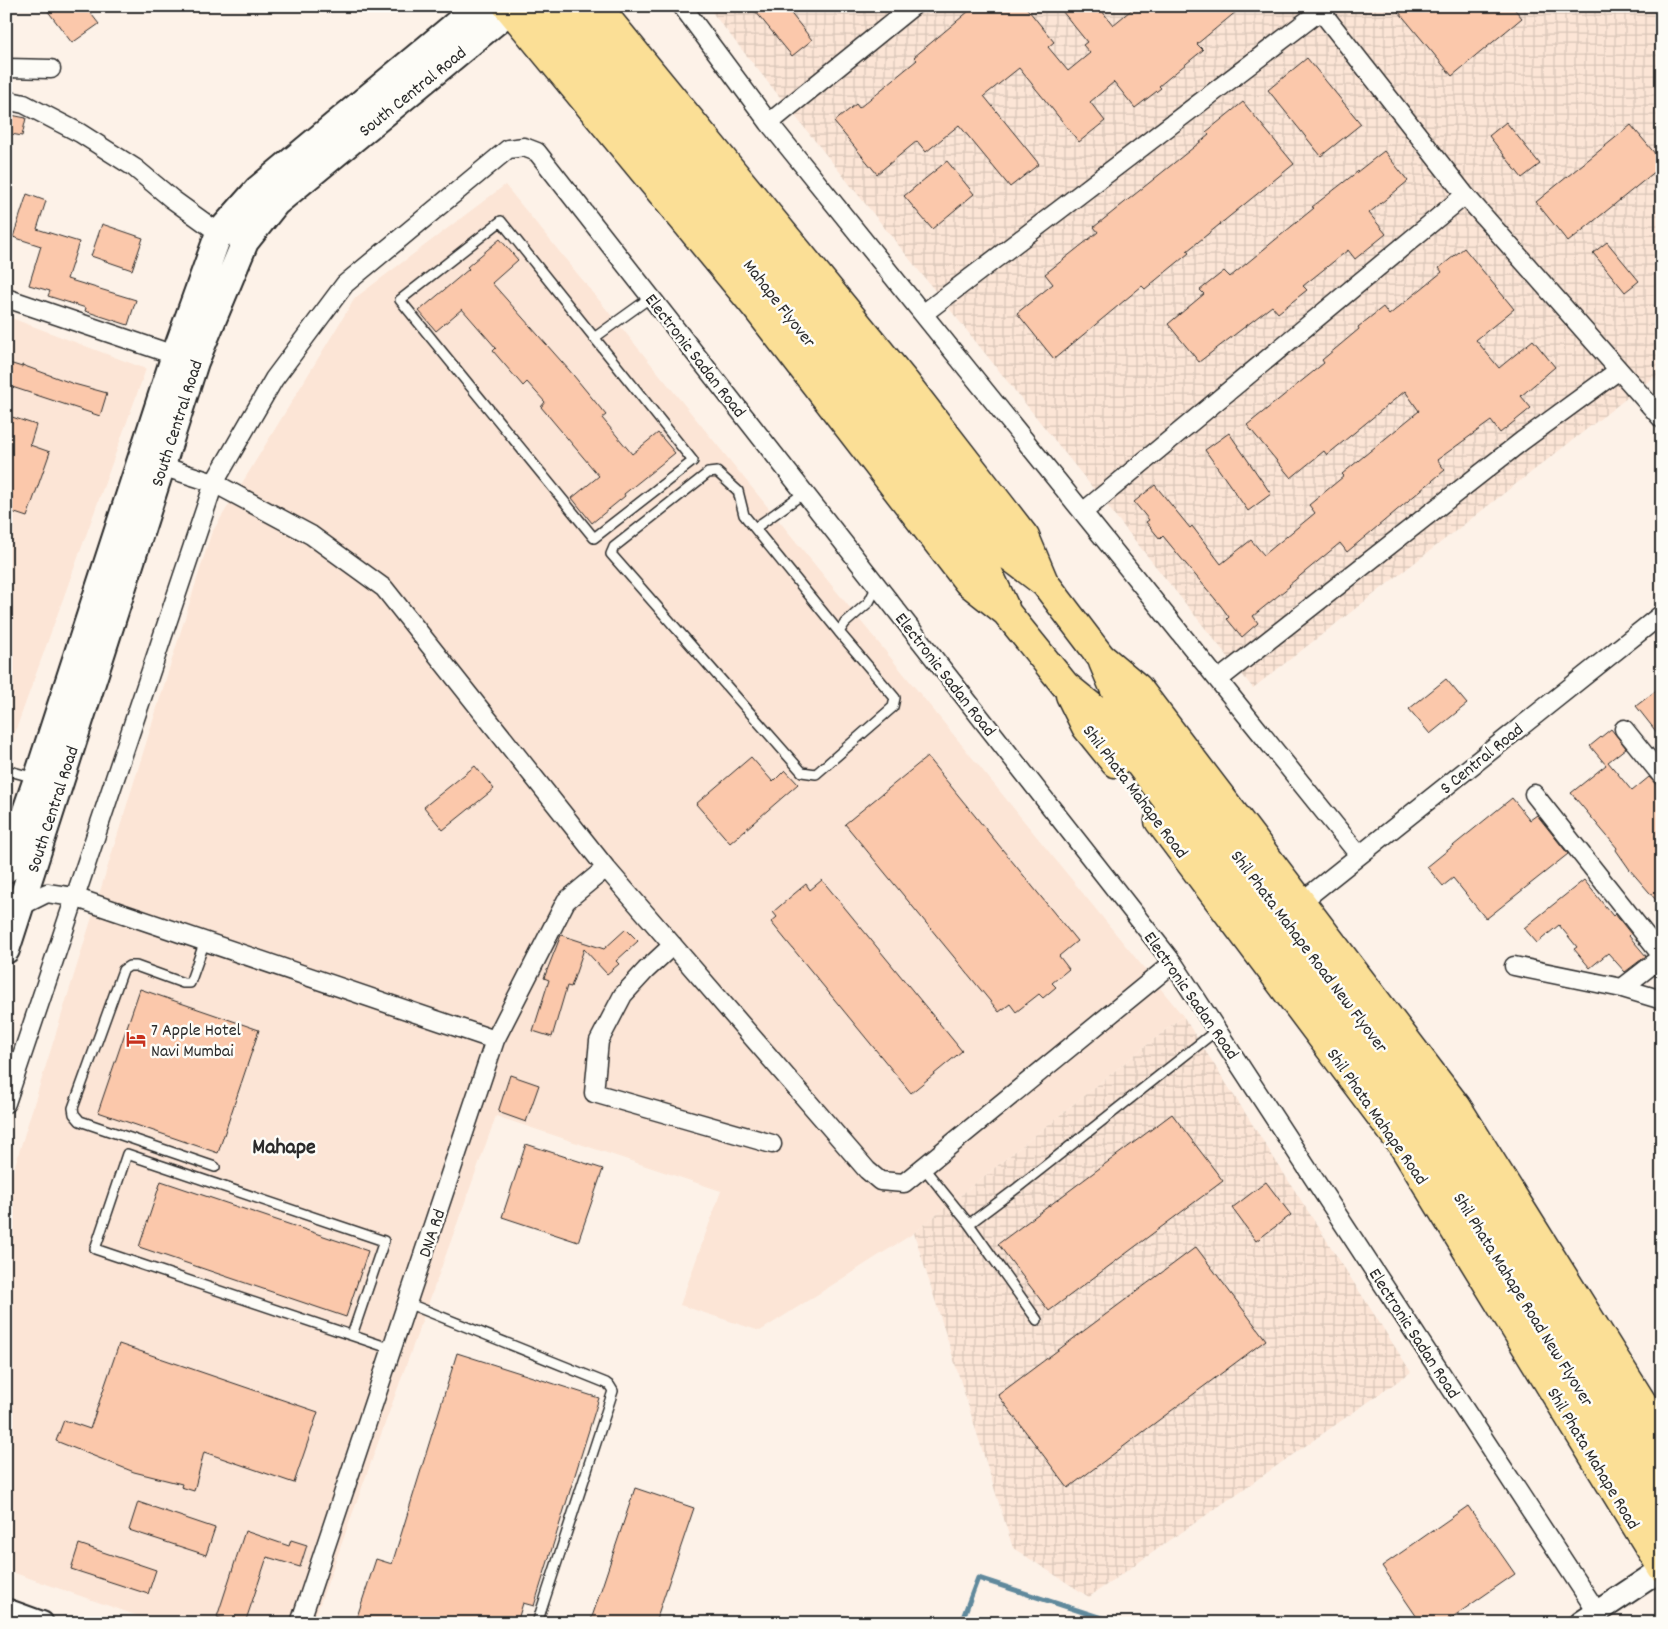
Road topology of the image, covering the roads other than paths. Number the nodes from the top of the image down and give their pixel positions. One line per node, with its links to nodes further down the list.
1 (478, 6): 14 (main road, South Central Road)
2 (537, 6): 28 (main road, Mahape Flyover)
3 (567, 6): 28 (main road, Mahape Flyover)
4 (597, 6): 29 (main road)
5 (682, 6): 12 (street)
6 (913, 6): 12 (street)
7 (511, 8): 15 (main road, South Central Road); 31 (main road)
8 (1318, 8): 13 (street); 18 (street)
9 (6, 68): 10 (street)
10 (50, 69)
11 (6, 100): 14 (street)
12 (770, 123): 18 (street)
13 (1466, 195): 21 (street); 26 (street)
14 (219, 232): 15 (street); 20 (main road, South Central Road)
15 (245, 242): 20 (main road, South Central Road)
16 (650, 297): 19 (lane); 24 (street, Electronic Sadan Road); 25 (street, Electronic Sadan Road)
17 (6, 298): 20 (street)
18 (923, 314): 26 (street)
19 (594, 338): 19 (lane)
20 (185, 359): 23 (main road, South Central Road)
21 (1619, 370): 22 (street); 35 (street)
22 (1662, 419)
23 (152, 463): 24 (street); 41 (main road, South Central Road); 46 (main road, South Central Road)
24 (214, 483): 44 (street); 47 (street, Electronic Sadan Road)
25 (804, 492): 27 (lane); 30 (street, Electronic Sadan Road)
26 (1083, 512): 35 (street)
27 (755, 528): 33 (lane); 33 (lane)
28 (995, 560): 29 (main road, Mahape Flyover); 31 (main road, Mahape Flyover)
29 (1044, 582): 34 (main road)
30 (877, 586): 33 (lane); 54 (street, Electronic Sadan Road)
31 (1006, 612): 36 (main road)
32 (1662, 614): 43 (street, S Central Road)
33 (838, 632)
34 (1101, 657): 37 (main road, Shil Phata Mahape Road New Flyover); 48 (main road)
35 (1218, 680): 43 (street)
36 (1065, 684): 37 (main road, Shil Phata Mahape Road New Flyover); 72 (main road, Shil Phata Mahape Road)
37 (1111, 708): 70 (main road, Shil Phata Mahape Road New Flyover); 71 (main road, Shil Phata Mahape Road New Flyover)
38 (1624, 729): 40 (street)
39 (6, 770): 41 (lane)
40 (1662, 776)
41 (38, 778): 45 (main road, South Central Road)
42 (1534, 794): 53 (street)
43 (1359, 855): 48 (street, S Central Road)
44 (606, 868): 51 (street); 59 (street, DNA Rd)
45 (6, 869): 46 (street)
46 (39, 884): 47 (street); 49 (main road, South Central Road)
47 (74, 897): 50 (street); 60 (street, Electronic Sadan Road)
48 (1301, 902): 69 (main road)
49 (14, 903): 52 (main road, South Central Road)
50 (205, 941): 59 (street); 62 (lane)
51 (672, 945): 61 (street); 63 (street)
52 (6, 950)
53 (1662, 957): 56 (street)
54 (1173, 964): 58 (street, Electronic Sadan Road); 63 (street)
55 (1514, 966): 56 (street)
56 (1622, 988): 57 (street)
57 (1662, 1000)
58 (1217, 1030): 64 (lane); 74 (street, Electronic Sadan Road)
59 (495, 1040): 65 (street, DNA Rd)
60 (6, 1103)
61 (772, 1144)
62 (214, 1167)
63 (923, 1167): 64 (lane)
64 (969, 1224): 66 (lane)
65 (407, 1303): 68 (street, DNA Rd); 77 (lane)
66 (1037, 1320)
67 (352, 1335): 67 (lane); 68 (lane)
68 (392, 1350): 76 (street, DNA Rd)
69 (1662, 1434)
70 (1662, 1475)
71 (1662, 1519)
72 (1662, 1568): 74 (street)
73 (6, 1610): 75 (street)
74 (1594, 1619)
75 (42, 1623)
76 (300, 1623)
77 (537, 1623)

